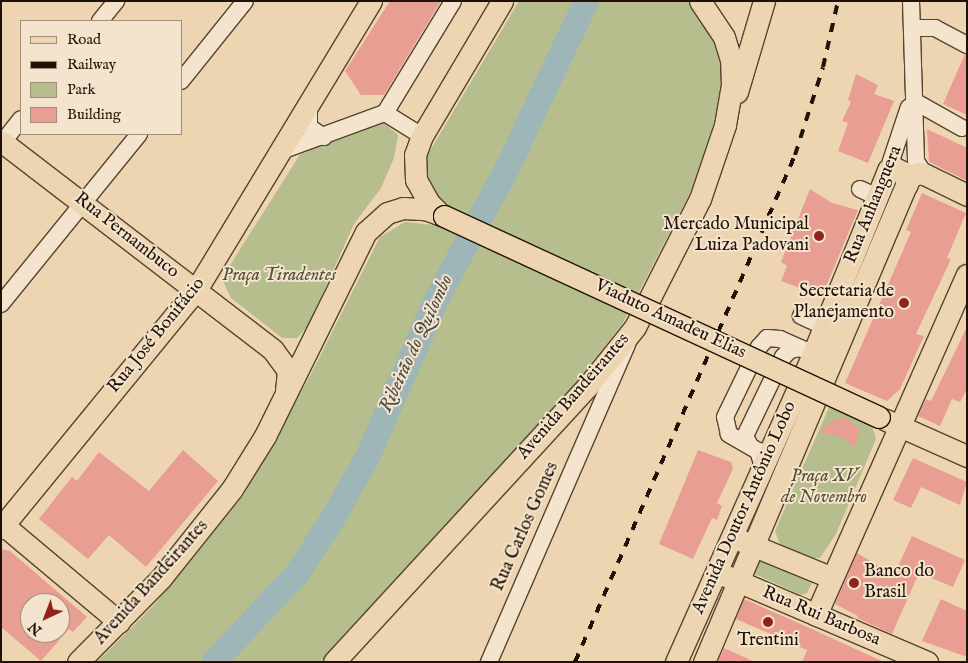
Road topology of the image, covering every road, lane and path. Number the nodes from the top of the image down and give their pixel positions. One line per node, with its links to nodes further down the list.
1 (116, 1): 9 (street)
2 (245, 1): 12 (street)
3 (453, 1): 16 (street)
4 (502, 1): 21 (main road)
5 (700, 1): 18 (main road, Avenida Bandeirantes)
6 (764, 1): 18 (main road)
7 (911, 1): 10 (street, Rua Anhanguera)
8 (367, 3): 15 (main road, Rua José Bonifácio)
9 (101, 20)
10 (912, 28): 11 (street); 13 (street, Rua Anhanguera)
11 (967, 45)
12 (182, 80)
13 (914, 80): 14 (street, Rua Anhanguera); 25 (street, Rua Anhanguera)
14 (914, 101): 19 (street); 26 (street, Rua Anhanguera)
15 (309, 104): 22 (street); 24 (main road, Rua José Bonifácio)
16 (385, 113): 21 (street); 22 (street)
17 (20, 120): 23 (street)
18 (725, 125): 34 (main road, Avenida Bandeirantes)
19 (962, 128)
20 (138, 135): 28 (street)
21 (422, 136): 29 (main road)
22 (324, 137): 24 (street)
23 (2, 142): 28 (main road, Rua Pernambuco)
24 (281, 151): 31 (main road, Rua José Bonifácio)
25 (888, 170): 26 (main road); 35 (main road, Rua Anhanguera)
26 (915, 179): 27 (main road); 38 (main road, Rua Anhanguera)
27 (967, 195)
28 (84, 203): 31 (main road, Rua Pernambuco); 32 (street)
29 (443, 216): 36 (main road, Avenida Bandeirantes); 41 (main road, Viaduto Amadeu Elias, bridge)
30 (967, 275): 41 (main road)
31 (196, 290): 37 (main road, Rua Pernambuco); 45 (main road, Rua José Bonifácio)
32 (1, 304)
33 (801, 316): 35 (street)
34 (635, 327): 54 (main road, Avenida Bandeirantes); 55 (street, Rua Carlos Gomes)
35 (825, 327): 38 (main road, Rua Anhanguera)
36 (312, 338): 37 (main road, Avenida Bandeirantes); 39 (main road, Avenida Bandeirantes)
37 (273, 350): 39 (main road, Avenida Bandeirantes)
38 (815, 355): 40 (main road, Rua Anhanguera); 42 (street); 42 (street); 44 (main road, Avenida Doutor Antônio Lobo)
39 (284, 398): 52 (main road, Avenida Bandeirantes)
40 (814, 401): 47 (main road, Avenida Doutor Antônio Lobo)
41 (898, 425): 43 (main road, Viaduto Amadeu Elias); 49 (main road)
42 (750, 446): 44 (street)
43 (967, 456)
44 (763, 462): 46 (main road, Avenida Doutor Antônio Lobo)
45 (2, 525): 52 (main road)
46 (731, 537): 47 (main road); 48 (main road, Avenida Doutor Antônio Lobo)
47 (754, 546): 49 (main road); 50 (main road, Avenida Doutor Antônio Lobo)
48 (716, 572): 50 (main road, Rua Rui Barbosa); 56 (main road, Avenida Doutor Antônio Lobo)
49 (832, 578): 51 (main road)
50 (739, 582): 51 (main road, Rua Rui Barbosa); 57 (main road, Avenida Doutor Antônio Lobo)
51 (816, 615): 58 (main road, Rua Rui Barbosa)
52 (119, 622): 53 (main road, Avenida Bandeirantes)
53 (78, 662)
54 (334, 662)
55 (489, 662)
56 (676, 662)
57 (704, 662)
58 (926, 662)

